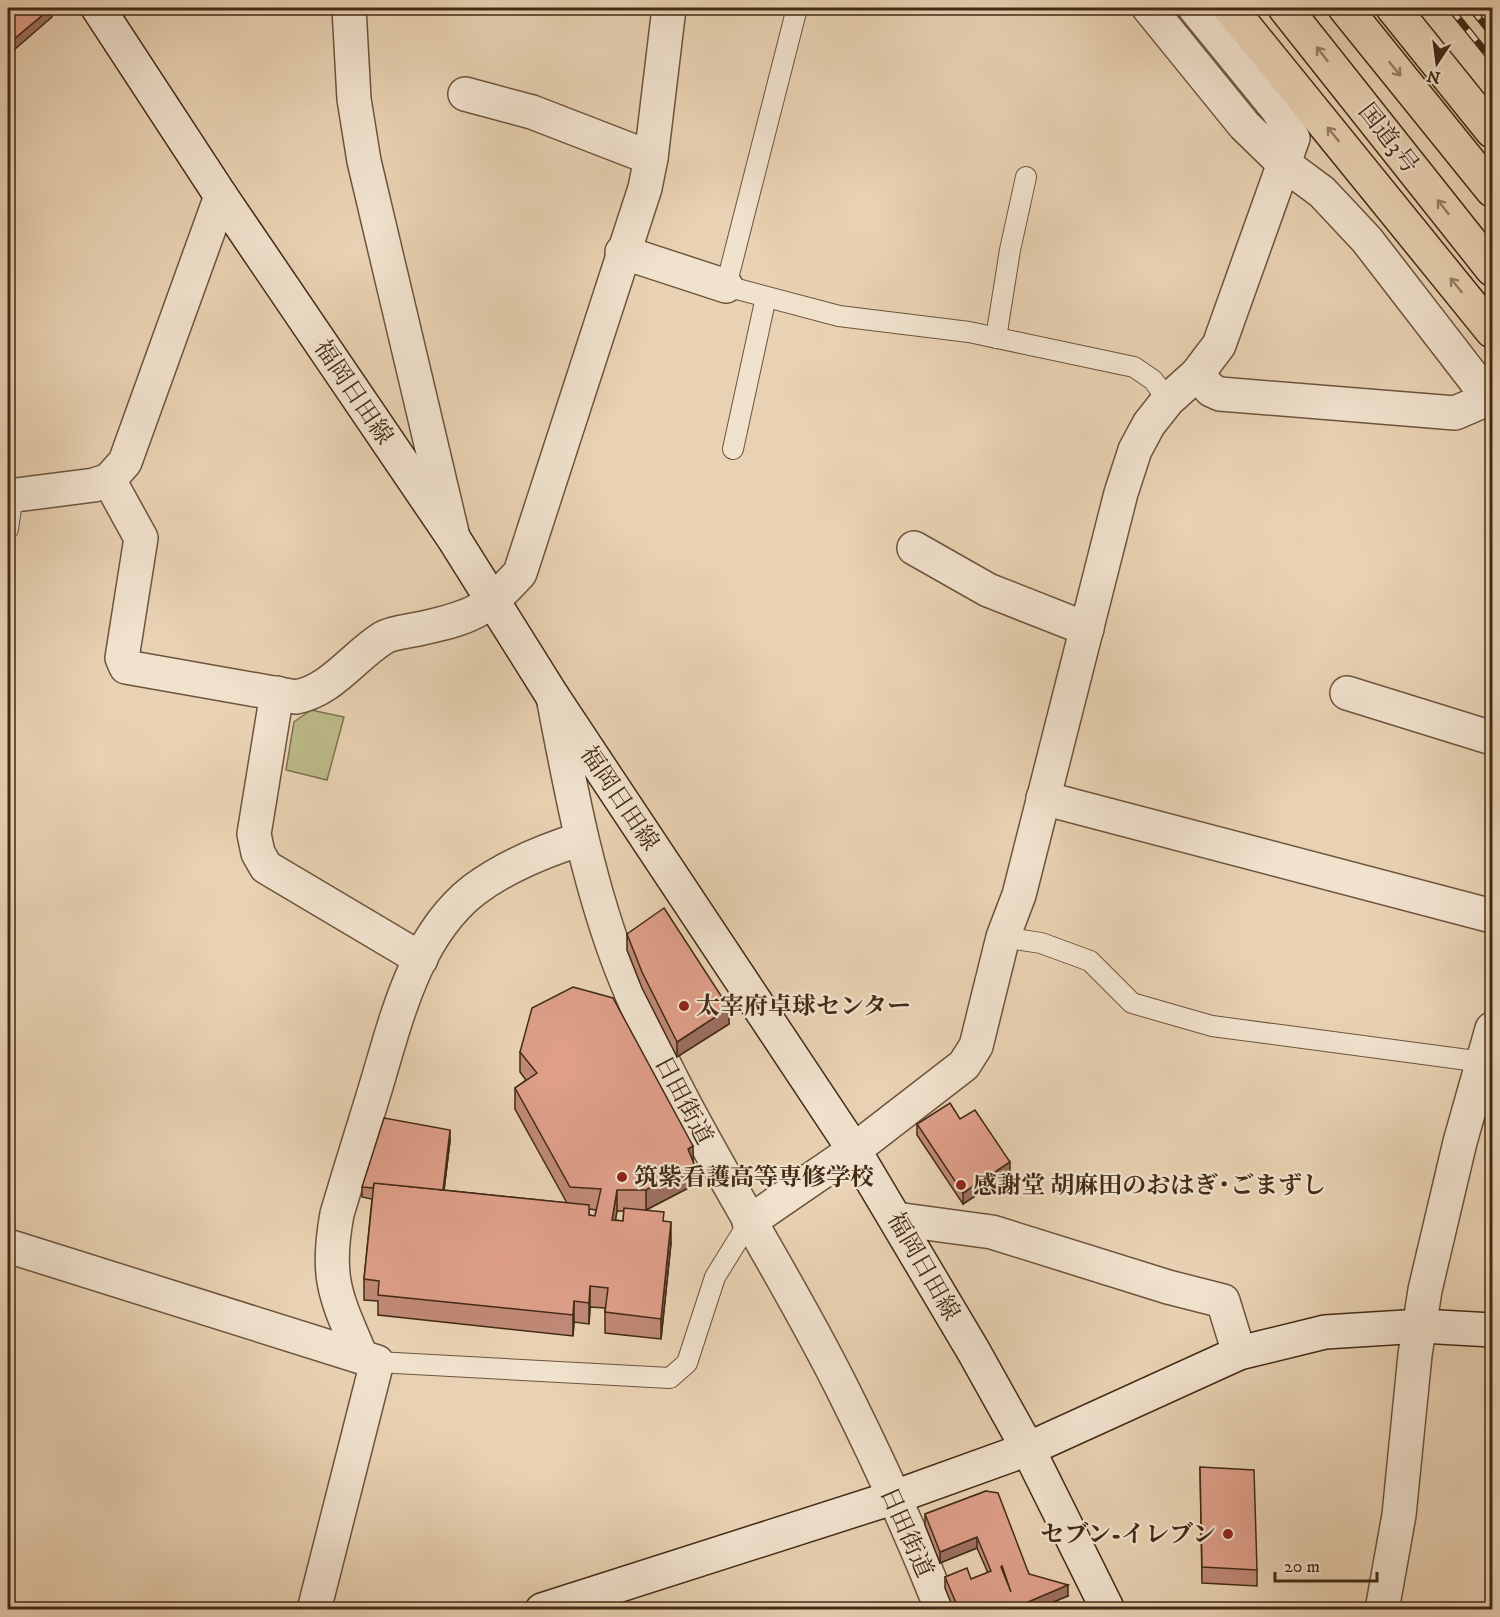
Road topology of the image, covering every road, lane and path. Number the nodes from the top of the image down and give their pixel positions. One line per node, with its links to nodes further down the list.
1 (98, 8): 17 (street, 福岡日田線)
2 (349, 8): 31 (street)
3 (669, 8): 13 (street)
4 (797, 8): 20 (lane)
5 (1149, 8): 14 (street)
6 (1195, 8): 14 (street)
7 (1230, 8): 22 (highway, one-way to 7)
8 (1285, 8): 19 (highway, 国道3号, one-way to 8)
9 (1345, 8): 16 (highway, 国道3号, one-way to 16)
10 (1394, 8): 12 (highway)
11 (465, 94): 13 (street)
12 (1492, 131)
13 (651, 158): 18 (street)
14 (1283, 163): 24 (street); 26 (street)
15 (1026, 177): 23 (lane)
16 (1492, 190)
17 (221, 196): 28 (street); 31 (street, 福岡日田線)
18 (622, 252): 20 (street); 33 (street)
19 (1492, 269)
20 (726, 286): 21 (lane)
21 (766, 297): 23 (lane); 27 (lane)
22 (1492, 331)
23 (996, 338): 25 (lane)
24 (1197, 374): 25 (street); 26 (street)
25 (1168, 400): 34 (street)
26 (1491, 400)
27 (733, 449)
28 (110, 480): 29 (street); 35 (street)
29 (10, 495): 30 (lane)
30 (8, 529)
31 (454, 539): 33 (street, 福岡日田線)
32 (914, 548): 34 (street)
33 (493, 602): 35 (street); 37 (street, 福岡日田線)
34 (1087, 629): 39 (street)
35 (277, 693): 43 (street)
36 (1347, 693): 38 (street)
37 (553, 697): 40 (street, 日田街道); 46 (street, 福岡日田線)
38 (1492, 738)
39 (1043, 798): 41 (street); 42 (street)
40 (581, 838): 43 (street); 48 (street, 日田街道)
41 (1492, 916)
42 (1003, 937): 45 (lane); 46 (street)
43 (421, 959): 53 (street)
44 (1492, 1029): 45 (street)
45 (1488, 1062): 50 (street)
46 (854, 1150): 47 (street, 福岡日田線); 48 (street)
47 (896, 1219): 52 (street); 54 (street, 福岡日田線)
48 (749, 1222): 53 (lane); 55 (street, 日田街道)
49 (8, 1246): 53 (street)
50 (1421, 1326): 51 (street); 52 (street); 61 (street)
51 (1492, 1330)
52 (1239, 1353): 54 (street)
53 (369, 1359): 57 (street)
54 (1028, 1449): 55 (street); 60 (street, 福岡日田線)
55 (892, 1498): 56 (street); 59 (street, 日田街道)
56 (588, 1603): 58 (street)
57 (314, 1610)
58 (542, 1610)
59 (942, 1610)
60 (1108, 1610)
61 (1382, 1610)

